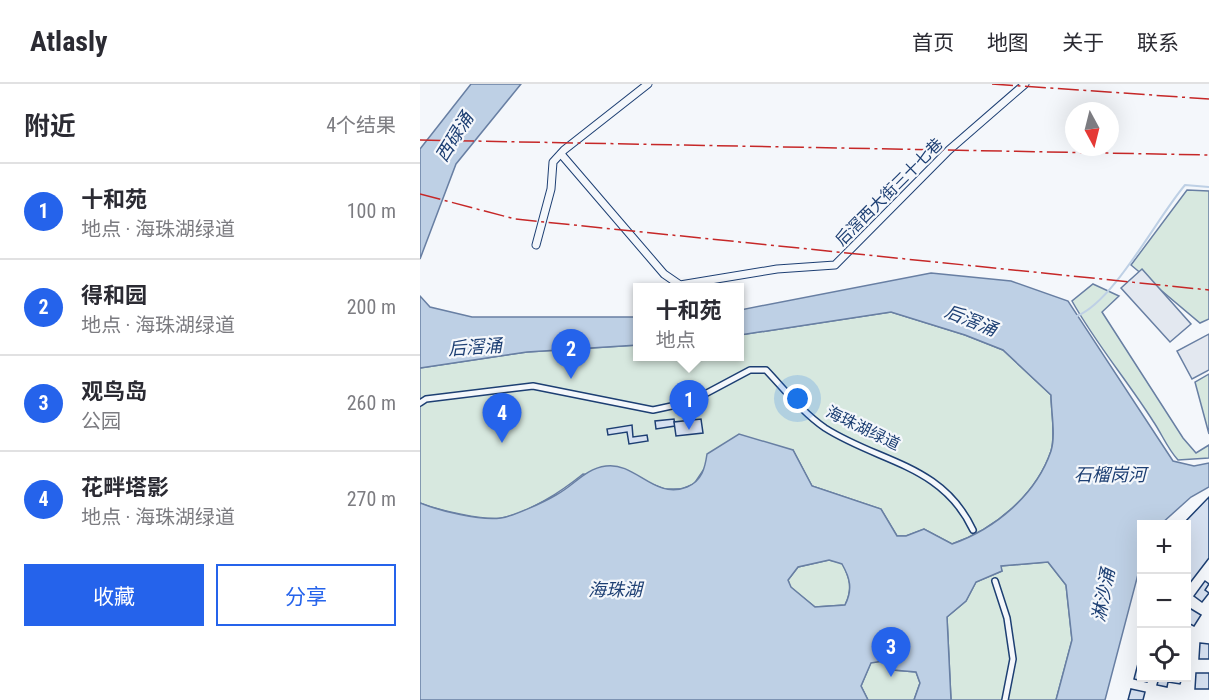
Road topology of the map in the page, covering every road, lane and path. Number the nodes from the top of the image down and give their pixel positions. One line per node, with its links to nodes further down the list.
1 (648, 84): 3 (street)
2 (1025, 84): 6 (street, 后滘西大街三十七巷)
3 (561, 154): 4 (street); 5 (street, 后滘西大街三十七巷)
4 (536, 245)
5 (677, 283)
6 (692, 283)
7 (420, 403): 8 (street, 海珠湖绿道)
8 (974, 530)
9 (995, 581): 10 (street)
10 (1005, 700)

